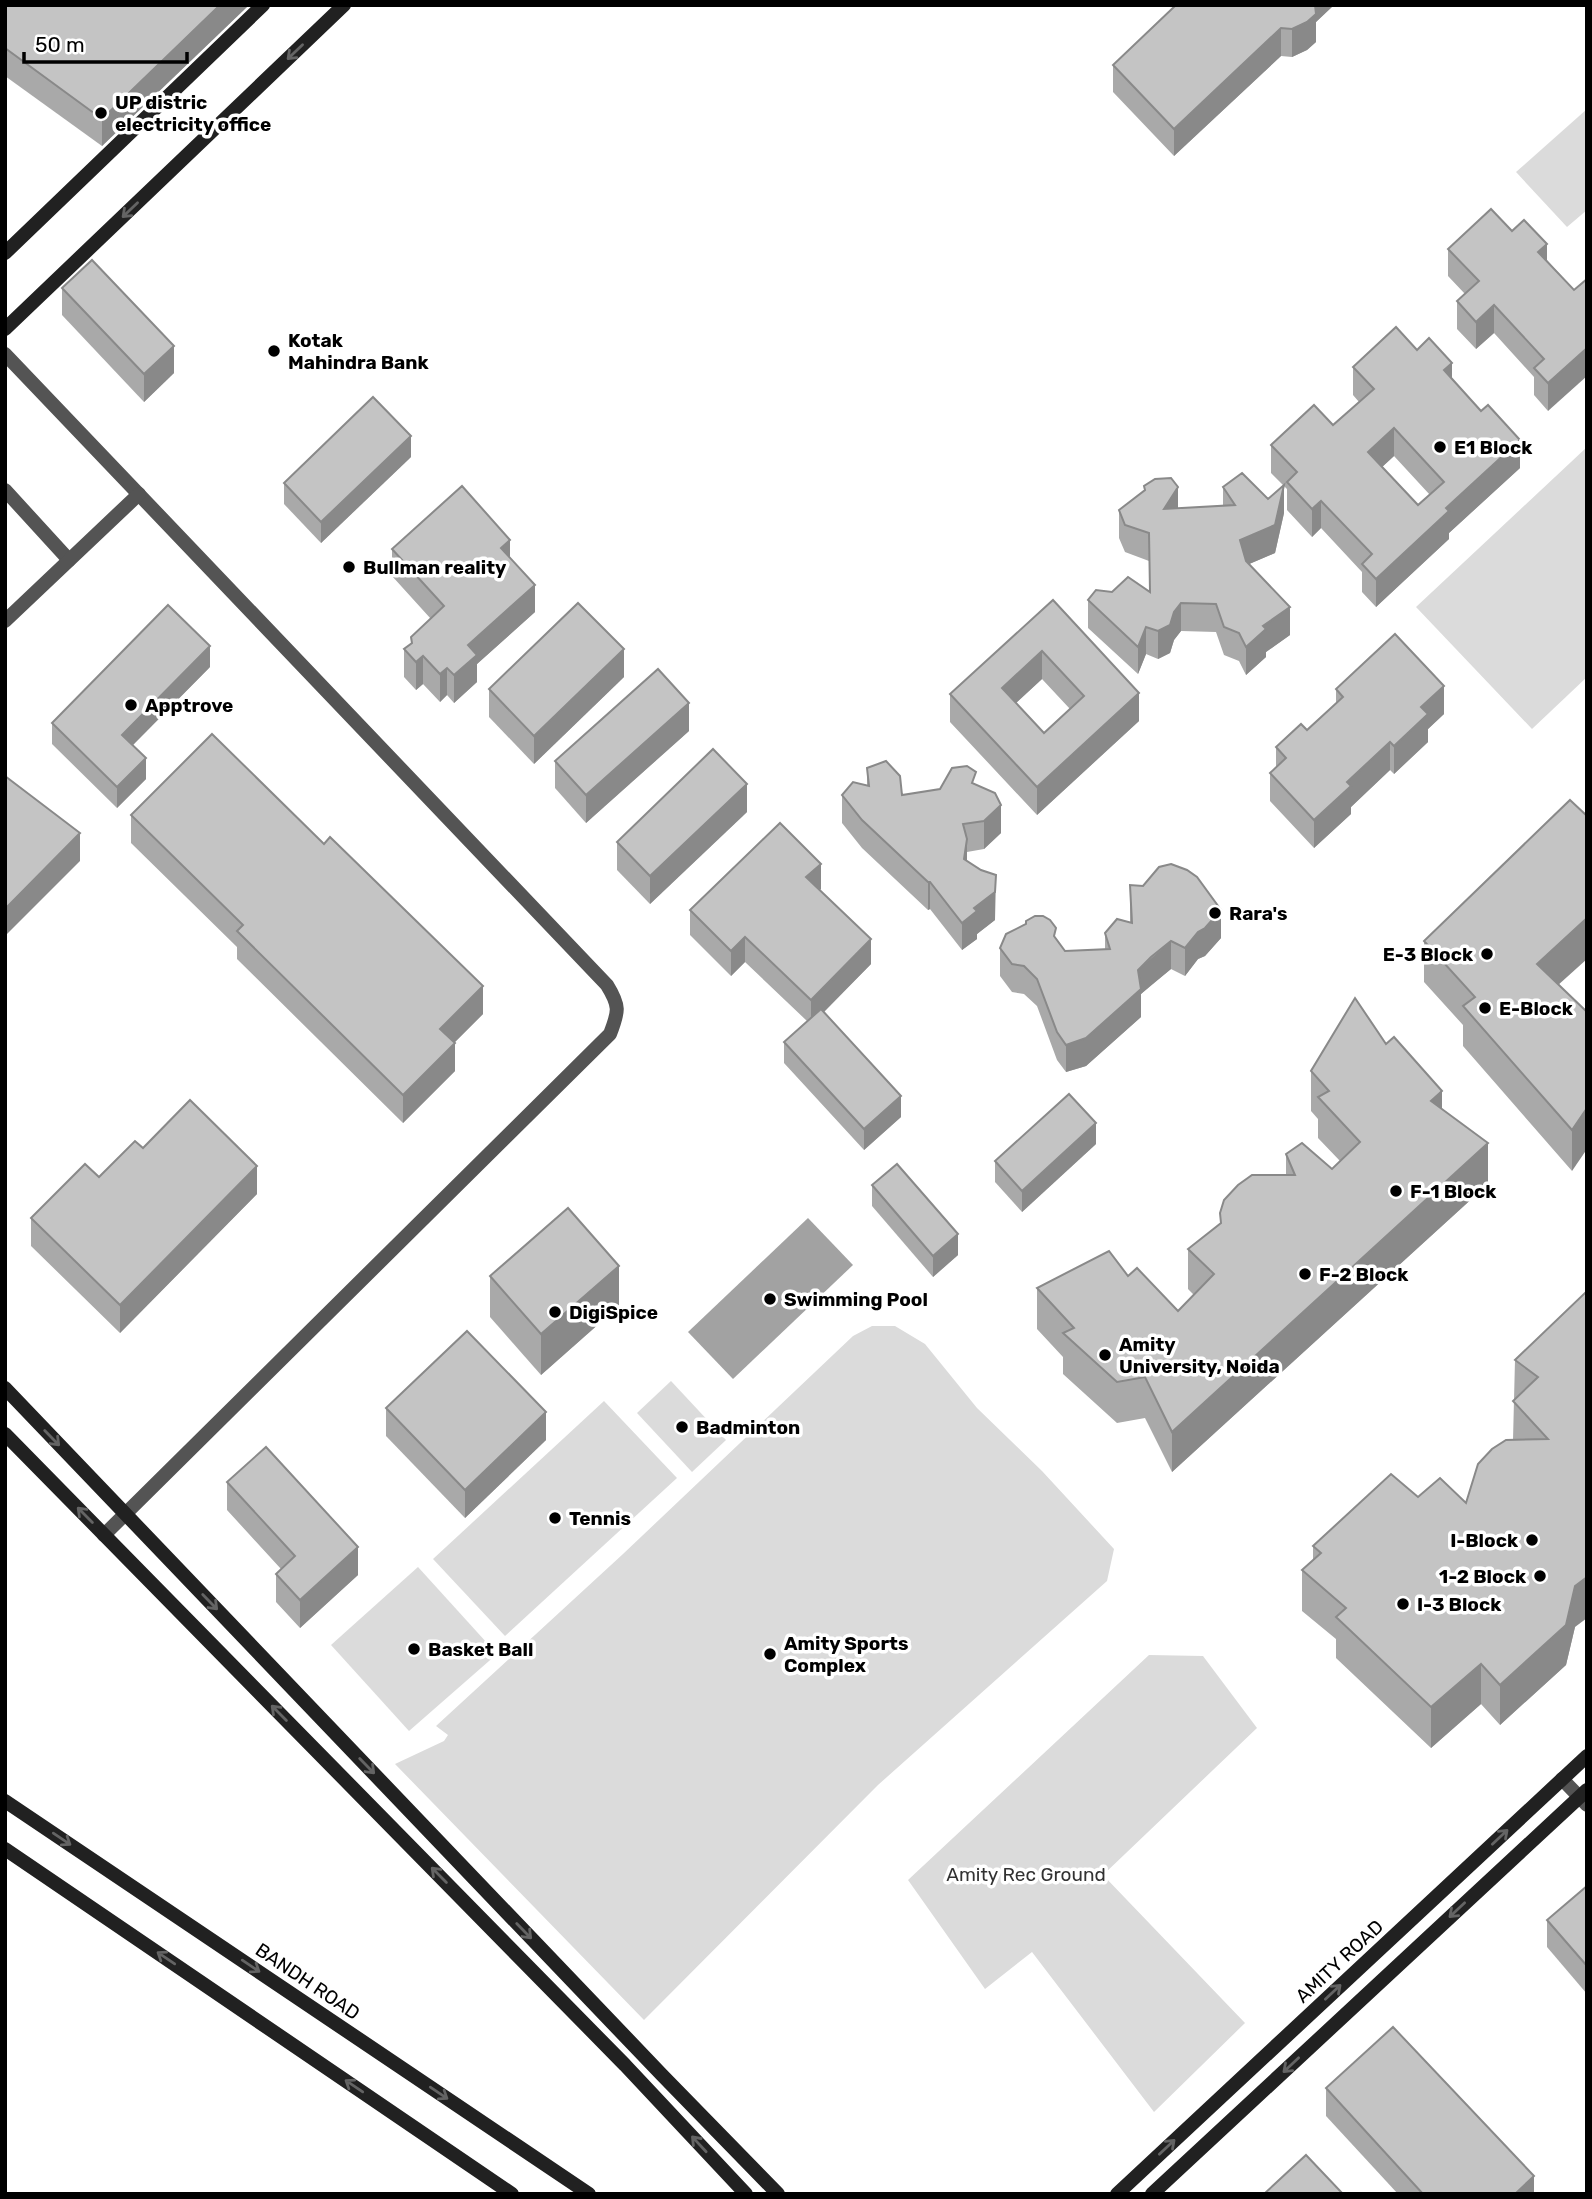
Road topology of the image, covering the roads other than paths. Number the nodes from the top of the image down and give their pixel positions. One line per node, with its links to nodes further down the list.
1 (263, 5): 3 (street)
2 (344, 5): 4 (street, one-way to 4)
3 (5, 253)
4 (5, 329)
5 (5, 354): 7 (street)
6 (5, 490): 8 (street)
7 (139, 494): 8 (street); 12 (street)
8 (69, 560): 9 (street)
9 (5, 621)
10 (5, 1388): 12 (street, one-way to 12)
11 (5, 1434): 13 (street, one-way to 11)
12 (126, 1514): 13 (street); 22 (street, one-way to 22)
13 (104, 1535): 21 (street, one-way to 13)
14 (1587, 1756): 15 (street, AMITY ROAD)
15 (1562, 1779): 16 (street); 23 (street, AMITY ROAD, one-way to 15)
16 (1584, 1797): 24 (street, one-way to 24)
17 (5, 1801): 20 (street, BANDH ROAD, one-way to 20)
18 (5, 1849): 19 (street, one-way to 18)
19 (512, 2194)
20 (589, 2194)
21 (746, 2194)
22 (778, 2194)
23 (1117, 2194)
24 (1152, 2194)

